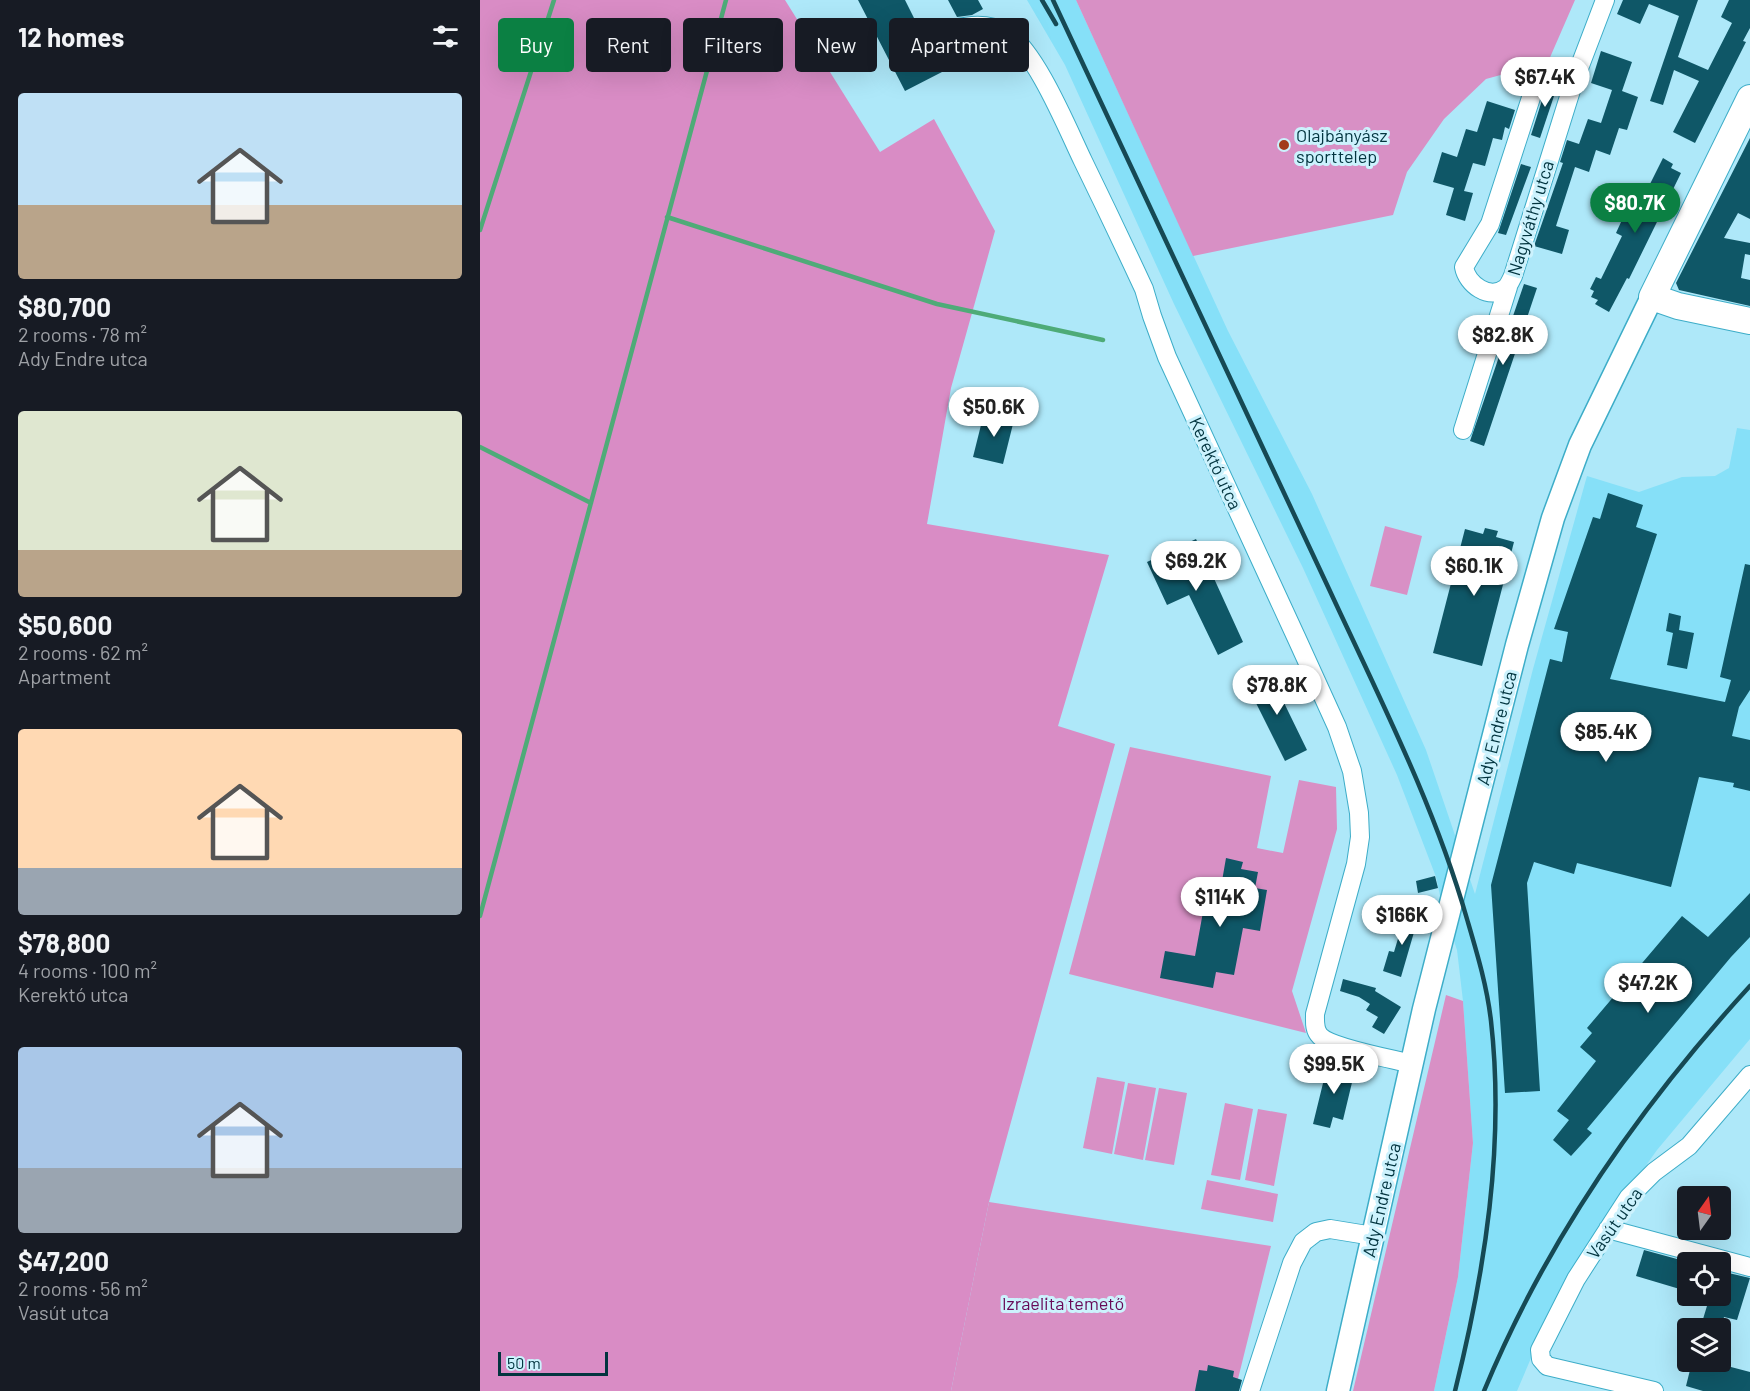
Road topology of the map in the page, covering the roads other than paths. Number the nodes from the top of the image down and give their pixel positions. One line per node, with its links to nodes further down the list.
1 (1605, 0): 5 (street, Nagyváthy utca)
2 (1029, 56): 9 (street, Kerektó utca)
3 (1539, 73): 5 (street, Nagyváthy utca)
4 (1750, 98): 6 (main road, Ady Endre utca)
5 (1508, 287): 8 (street)
6 (1652, 297): 7 (main road); 9 (street, Ady Endre utca)
7 (1750, 321)
8 (1463, 430)
9 (1412, 1064): 12 (street, Ady Endre utca)
10 (1750, 1075): 11 (street, Vasút utca)
11 (1608, 1229): 13 (street); 16 (street, Vasút utca)
12 (1373, 1236): 14 (street); 15 (street, Ady Endre utca)
13 (1750, 1267)
14 (1250, 1391)
15 (1338, 1391)
16 (1654, 1391)

